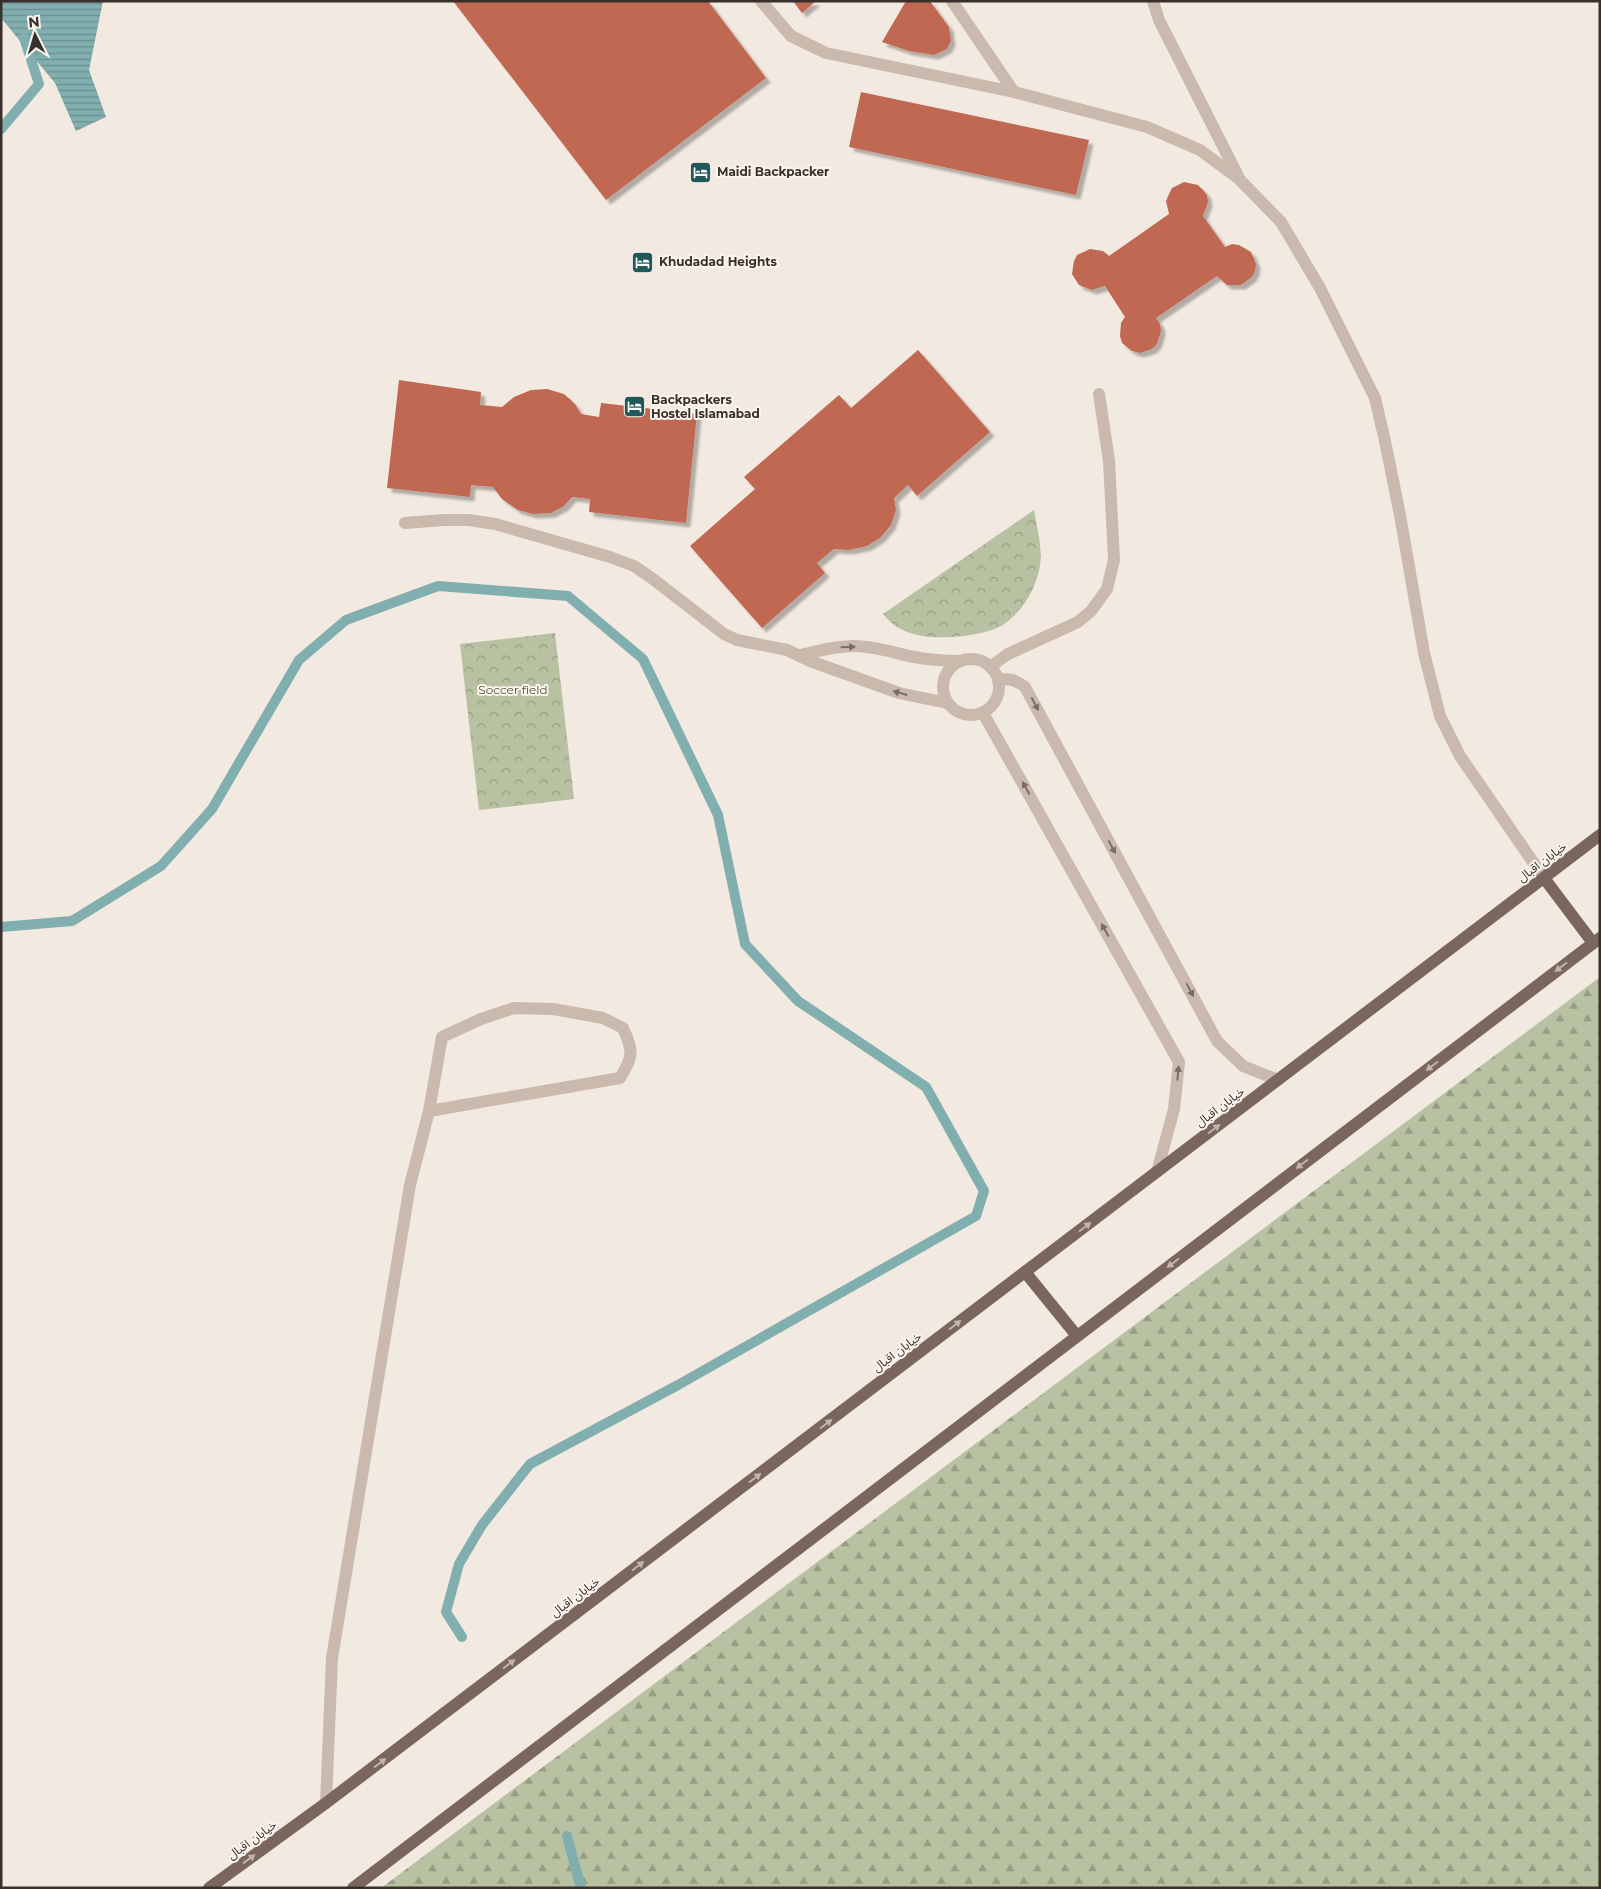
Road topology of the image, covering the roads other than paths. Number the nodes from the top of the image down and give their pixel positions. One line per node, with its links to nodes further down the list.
1 (761, 1): 4 (street)
2 (952, 1): 4 (street)
3 (1153, 1): 5 (street)
4 (1014, 92): 5 (street)
5 (1239, 178): 15 (street)
6 (1099, 394): 10 (street)
7 (405, 523): 8 (street)
8 (801, 655): 9 (street, one-way to 9); 12 (street, one-way to 8)
9 (961, 661): 10 (street); 12 (street)
10 (990, 667): 11 (street)
11 (998, 680): 13 (street); 17 (street, one-way to 17)
12 (947, 703): 13 (street)
13 (984, 713): 19 (street, one-way to 13)
14 (1600, 835): 15 (main road, خیابان اقبال)
15 (1544, 878): 16 (main road); 17 (main road, خیابان اقبال)
16 (1597, 940): 21 (main road, one-way to 21)
17 (1278, 1080): 19 (main road, خیابان اقبال, one-way to 17)
18 (429, 1111): 18 (street); 22 (street)
19 (1157, 1172): 20 (main road, خیابان اقبال, one-way to 19)
20 (1025, 1272): 21 (main road); 22 (main road, خیابان اقبال, one-way to 20)
21 (1077, 1336): 24 (main road)
22 (326, 1804): 23 (main road, خیابان اقبال, one-way to 22)
23 (209, 1888)
24 (353, 1888)

